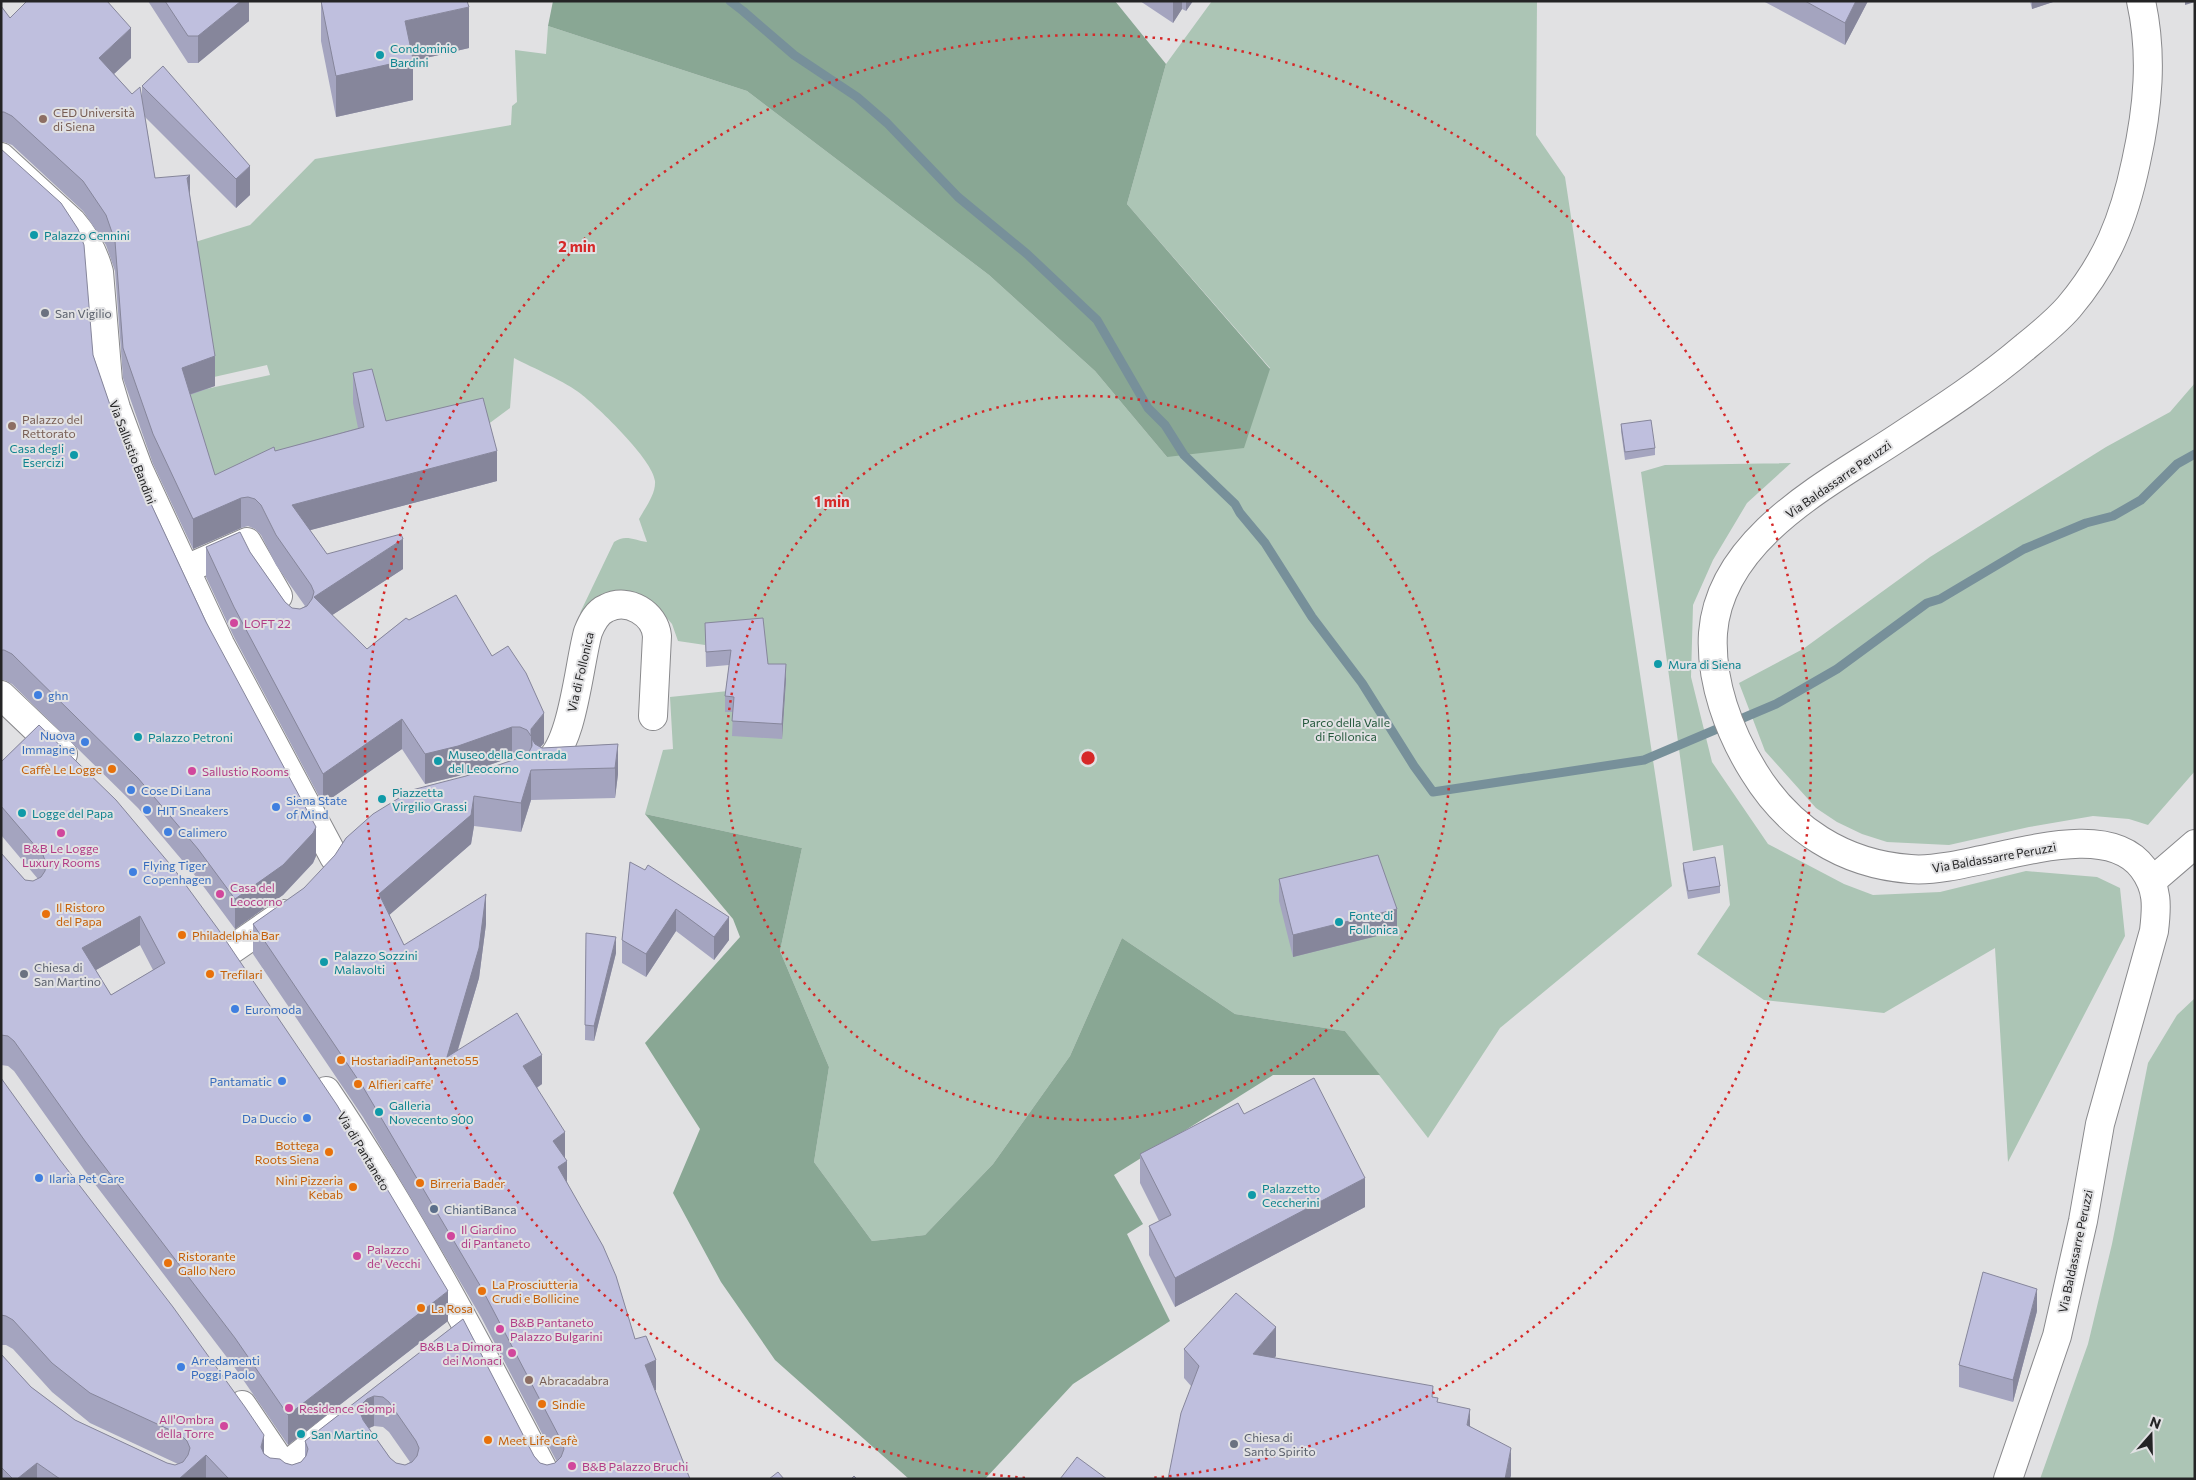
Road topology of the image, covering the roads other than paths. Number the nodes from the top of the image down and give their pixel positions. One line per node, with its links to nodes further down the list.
1 (2141, 1): 11 (street, Via Baldassarre Peruzzi)
2 (1, 156): 3 (street, Via Sallustio Bandini)
3 (184, 570): 4 (street); 9 (street, Via Sallustio Bandini)
4 (293, 617)
5 (1, 694): 8 (street)
6 (653, 716): 7 (street, Via di Follonica)
7 (546, 763)
8 (80, 771)
9 (356, 838)
10 (2195, 844): 11 (street)
11 (2152, 882): 23 (street, Via Baldassarre Peruzzi)
12 (302, 898): 14 (street)
13 (214, 927): 14 (street)
14 (231, 950): 15 (street)
15 (247, 974)
16 (312, 1070): 17 (street, Via di Pantaneto)
17 (468, 1325): 18 (street); 22 (street, Via di Pantaneto)
18 (445, 1342)
19 (230, 1388): 21 (street)
20 (353, 1413): 21 (street)
21 (284, 1473)
22 (548, 1479)
23 (2008, 1479)

